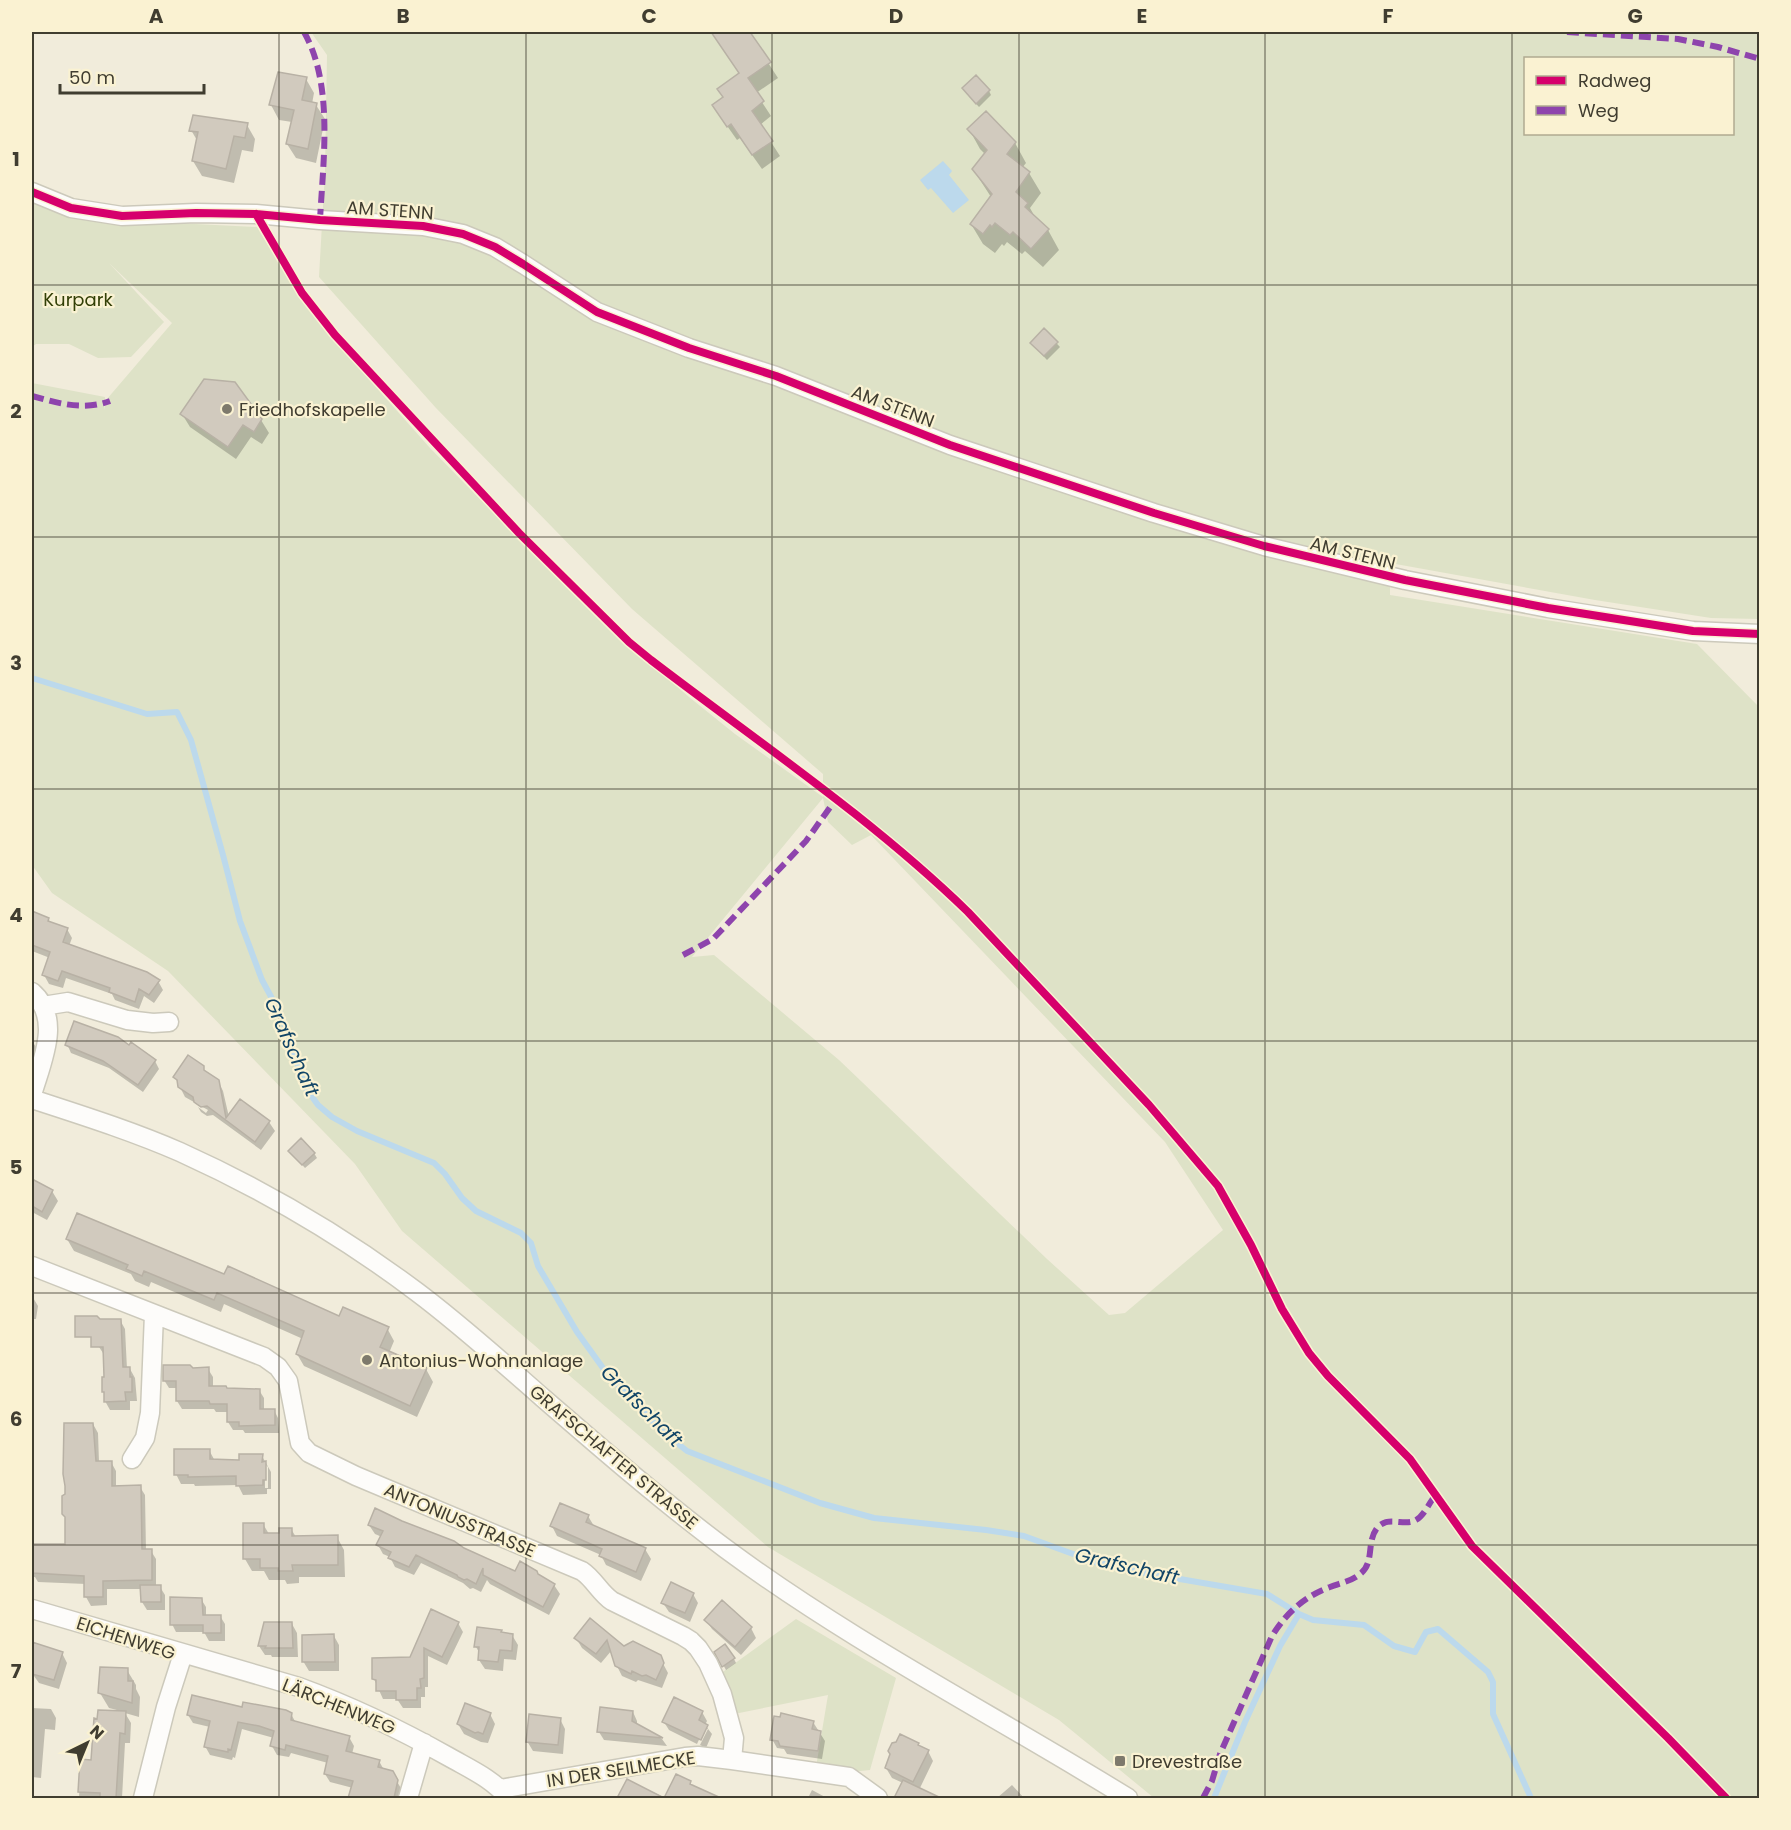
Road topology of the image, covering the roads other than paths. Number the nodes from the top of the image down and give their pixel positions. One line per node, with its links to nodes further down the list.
1 (32, 192): 2 (street, AM STENN)
2 (1760, 634)
3 (37, 999): 4 (street, GRAFSCHAFTER STRASSE); 5 (street, GRAFSCHAFTER STRASSE)
4 (169, 1022)
5 (32, 1097): 17 (street, GRAFSCHAFTER STRASSE)
6 (32, 1266): 7 (street, ANTONIUSSTRASSE)
7 (154, 1314): 8 (street); 12 (street, ANTONIUSSTRASSE)
8 (132, 1459)
9 (32, 1609): 10 (street, EICHENWEG)
10 (183, 1654): 11 (street, LÄRCHENWEG); 14 (street, EICHENWEG)
11 (424, 1743): 13 (street, LÄRCHENWEG); 15 (street)
12 (732, 1760): 13 (street, IN DER SEILMECKE); 16 (street, IN DER SEILMECKE)
13 (504, 1794)
14 (143, 1798)
15 (408, 1798)
16 (878, 1798)
17 (1128, 1798)

